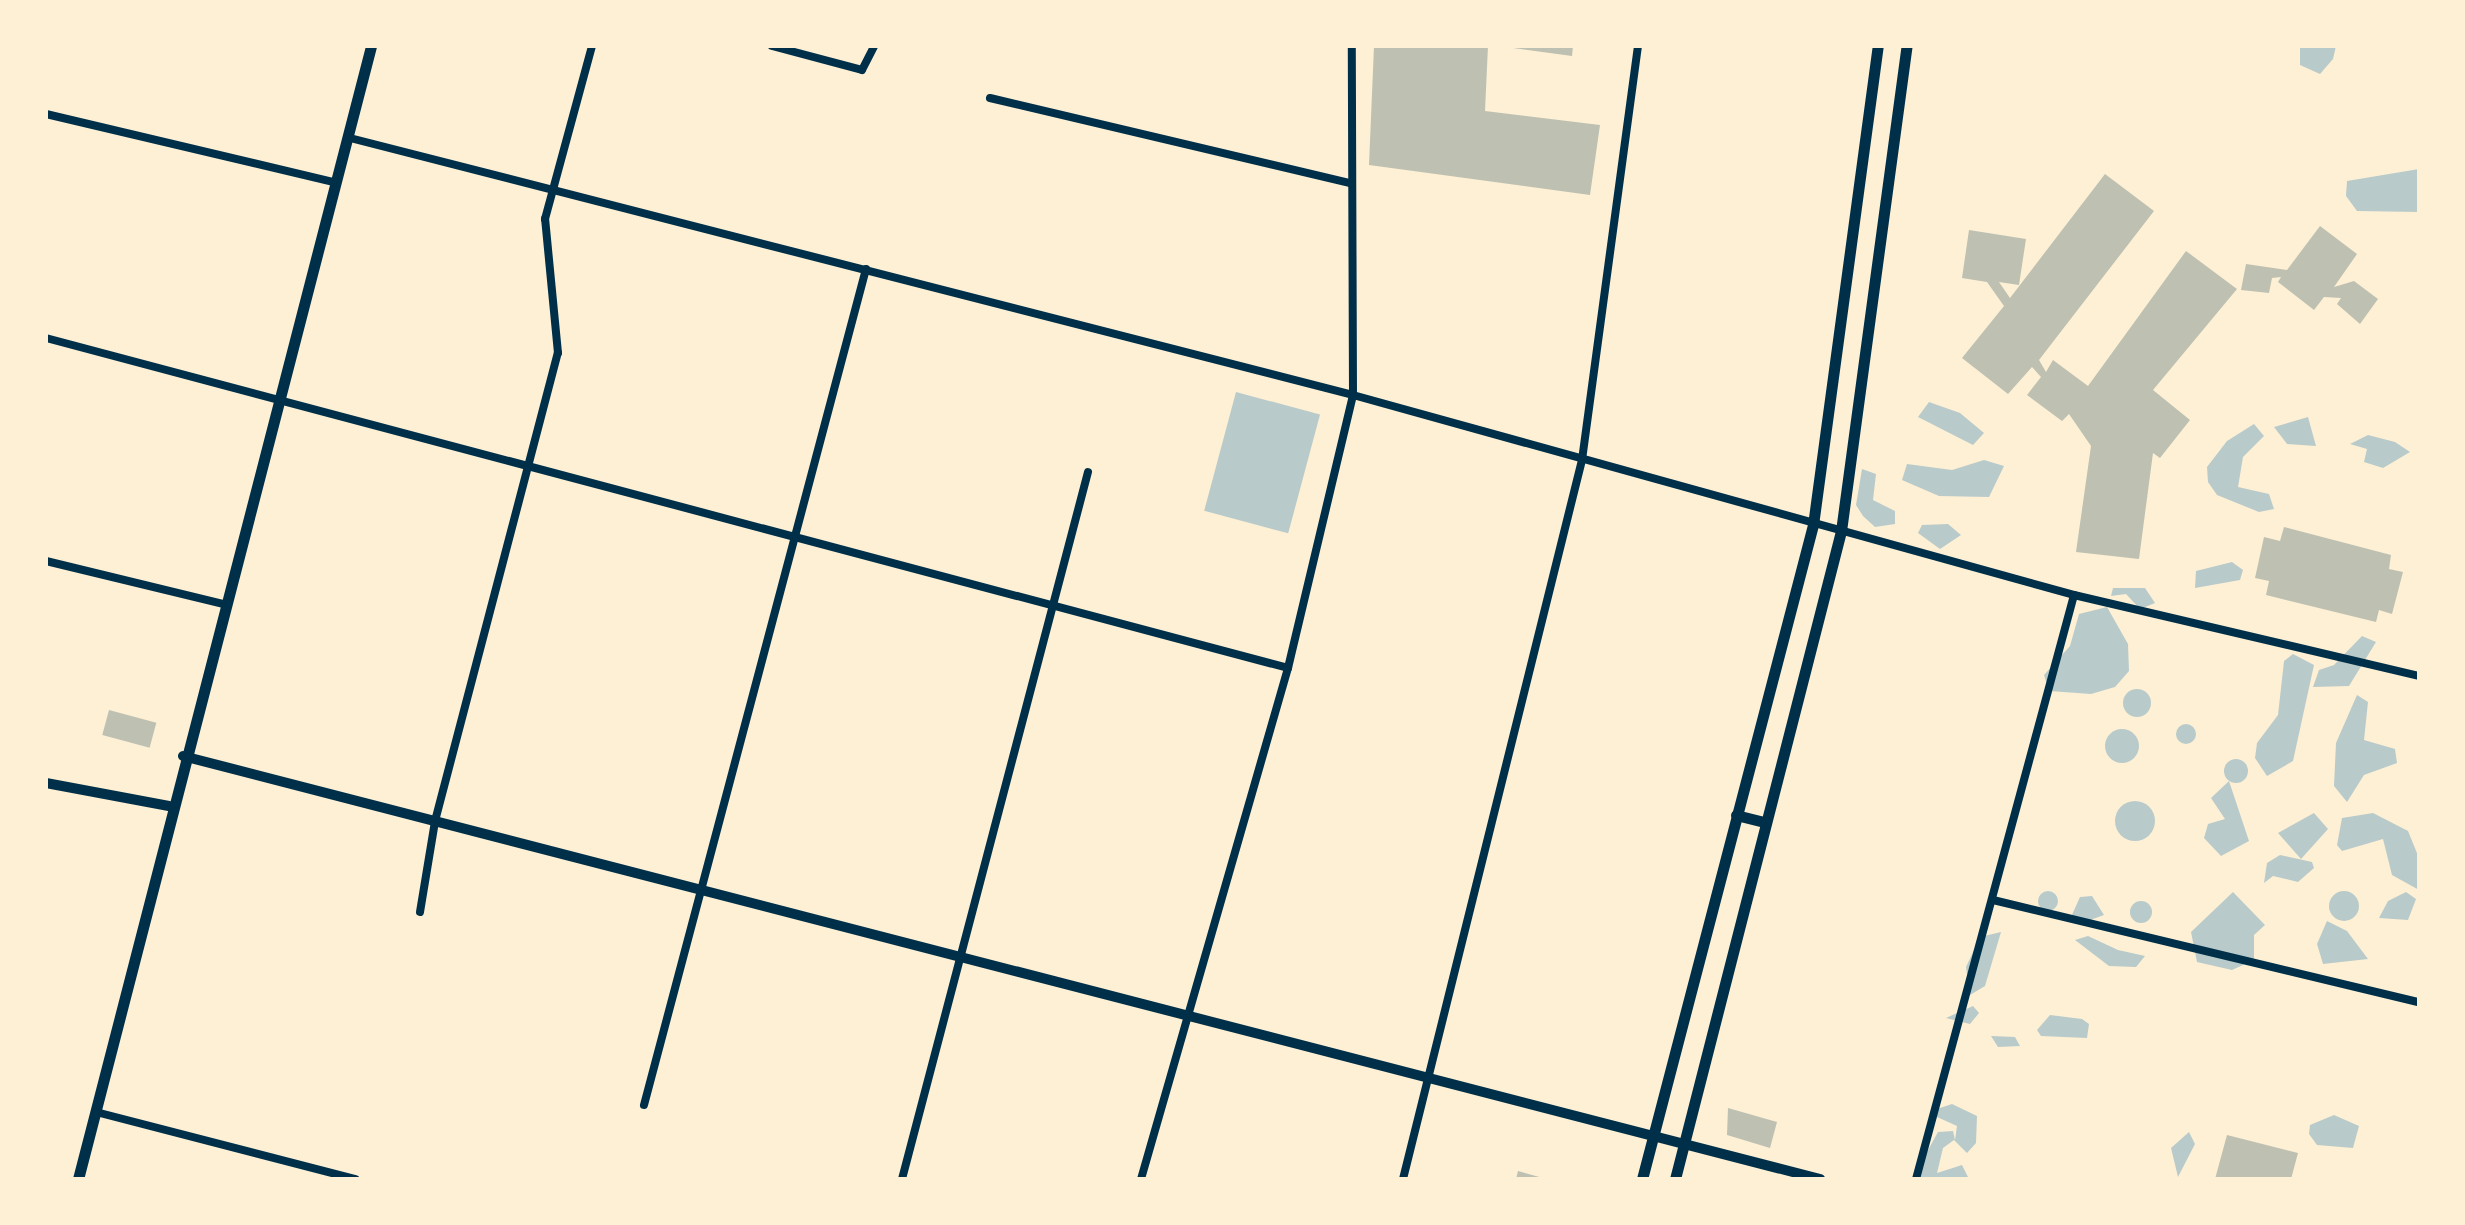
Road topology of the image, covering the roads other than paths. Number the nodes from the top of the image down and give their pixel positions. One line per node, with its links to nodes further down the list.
1 (371, 46): 11 (main road)
2 (592, 46): 14 (street)
3 (772, 46): 4 (street)
4 (874, 46)
5 (1352, 46): 13 (street)
6 (1638, 46): 19 (street)
7 (1878, 46): 22 (main road)
8 (1907, 46): 23 (main road)
9 (990, 98): 13 (street)
10 (46, 114): 12 (street)
11 (350, 138): 12 (main road); 14 (street)
12 (337, 183): 18 (main road)
13 (1349, 183): 17 (street)
14 (552, 189): 15 (street); 20 (street)
15 (866, 269): 17 (street); 24 (street)
16 (46, 338): 18 (street)
17 (1353, 395): 19 (street); 29 (street)
18 (276, 398): 20 (street); 28 (main road)
19 (1582, 460): 22 (street); 43 (street)
20 (526, 463): 24 (street); 35 (street)
21 (1088, 472): 27 (street)
22 (1813, 525): 23 (street); 34 (main road)
23 (1841, 531): 26 (street); 36 (main road)
24 (797, 534): 27 (street); 37 (street)
25 (46, 561): 28 (street)
26 (2074, 595): 30 (street); 38 (street)
27 (1054, 602): 29 (street); 40 (street)
28 (224, 604): 31 (main road)
29 (1288, 668): 42 (street)
30 (2419, 676)
31 (183, 756): 33 (main road); 35 (street)
32 (46, 783): 33 (street)
33 (169, 806): 45 (main road)
34 (1736, 815): 36 (main road); 46 (main road)
35 (435, 821): 37 (street); 39 (street)
36 (1765, 822): 47 (main road)
37 (701, 889): 40 (street); 44 (street)
38 (1993, 900): 41 (street); 56 (street)
39 (420, 912)
40 (963, 957): 42 (street); 50 (street)
41 (2419, 1002)
42 (1190, 1016): 43 (street); 51 (street)
43 (1428, 1079): 46 (street); 52 (street)
44 (644, 1105)
45 (96, 1112): 48 (main road); 49 (street)
46 (1654, 1136): 47 (street); 53 (main road)
47 (1685, 1145): 54 (main road); 55 (street)
48 (78, 1179)
49 (356, 1179)
50 (902, 1179)
51 (1141, 1179)
52 (1403, 1179)
53 (1642, 1179)
54 (1675, 1179)
55 (1820, 1179)
56 (1916, 1179)

